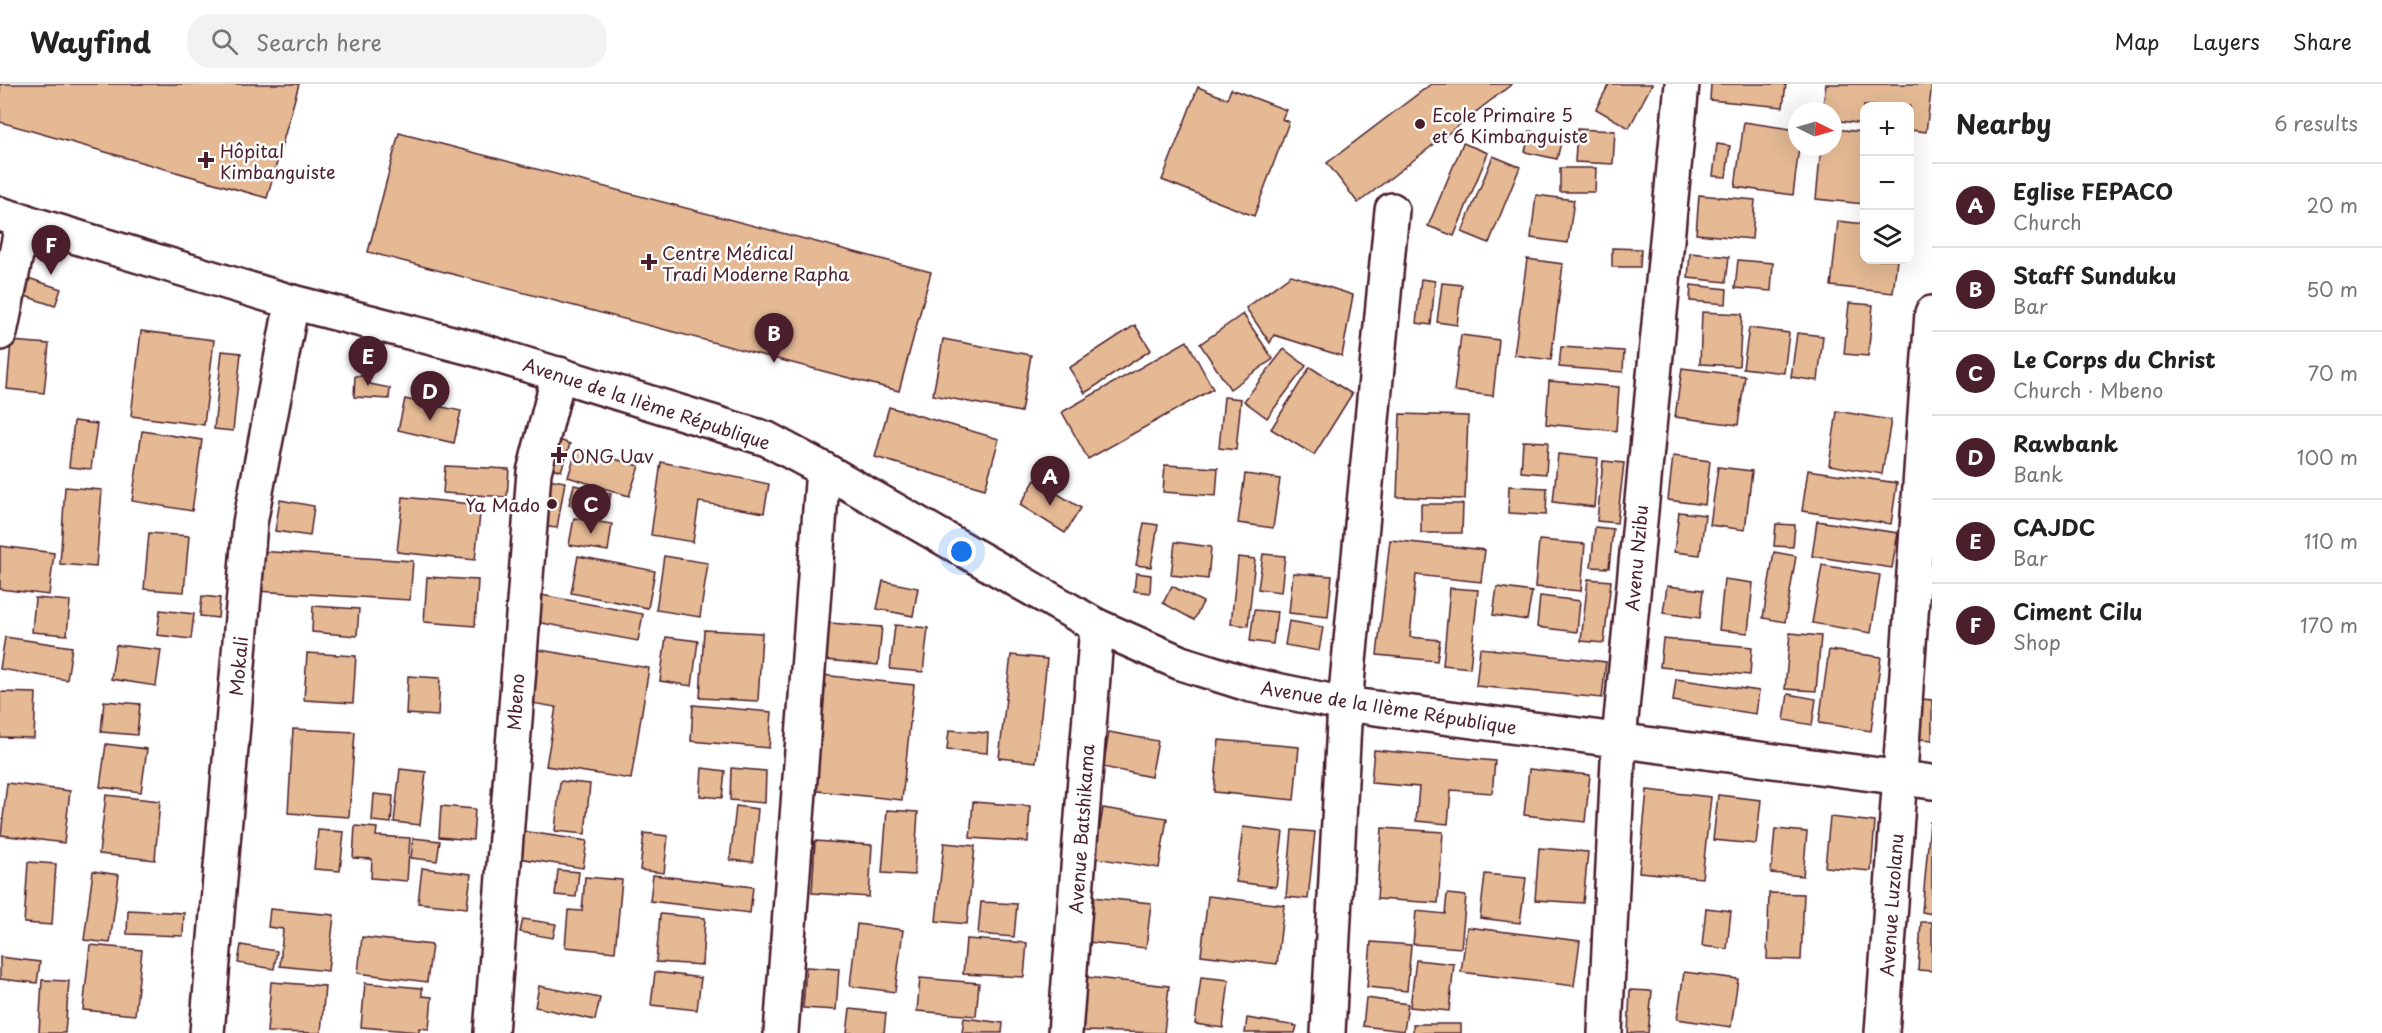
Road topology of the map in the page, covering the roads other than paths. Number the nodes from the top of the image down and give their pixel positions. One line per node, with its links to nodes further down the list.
1 (1682, 84): 11 (street, Avenu Nzibu)
2 (1392, 210): 10 (street)
3 (12, 217): 4 (street, Avenue de la IIème République); 6 (street)
4 (291, 302): 7 (street, Avenue de la IIème République); 14 (street, Mokali)
5 (1932, 313): 12 (street, Avenue Luzolanu)
6 (0, 333)
7 (559, 374): 8 (street, Avenue de la IIème République); 15 (street, Mbeno)
8 (823, 469): 9 (street, Avenue de la IIème République); 16 (street)
9 (1097, 626): 10 (street, Avenue de la IIème République); 17 (street, Avenue Batshikama)
10 (1345, 704): 11 (street, Avenue de la IIème République); 18 (street)
11 (1619, 740): 12 (street, Avenue de la IIème République); 19 (street, Avenu Nzibu)
12 (1900, 778): 13 (street, Avenue de la IIème République); 20 (street, Avenue Luzolanu)
13 (1932, 782)
14 (207, 1033)
15 (491, 1033)
16 (781, 1033)
17 (1065, 1033)
18 (1328, 1033)
19 (1605, 1033)
20 (1882, 1033)

